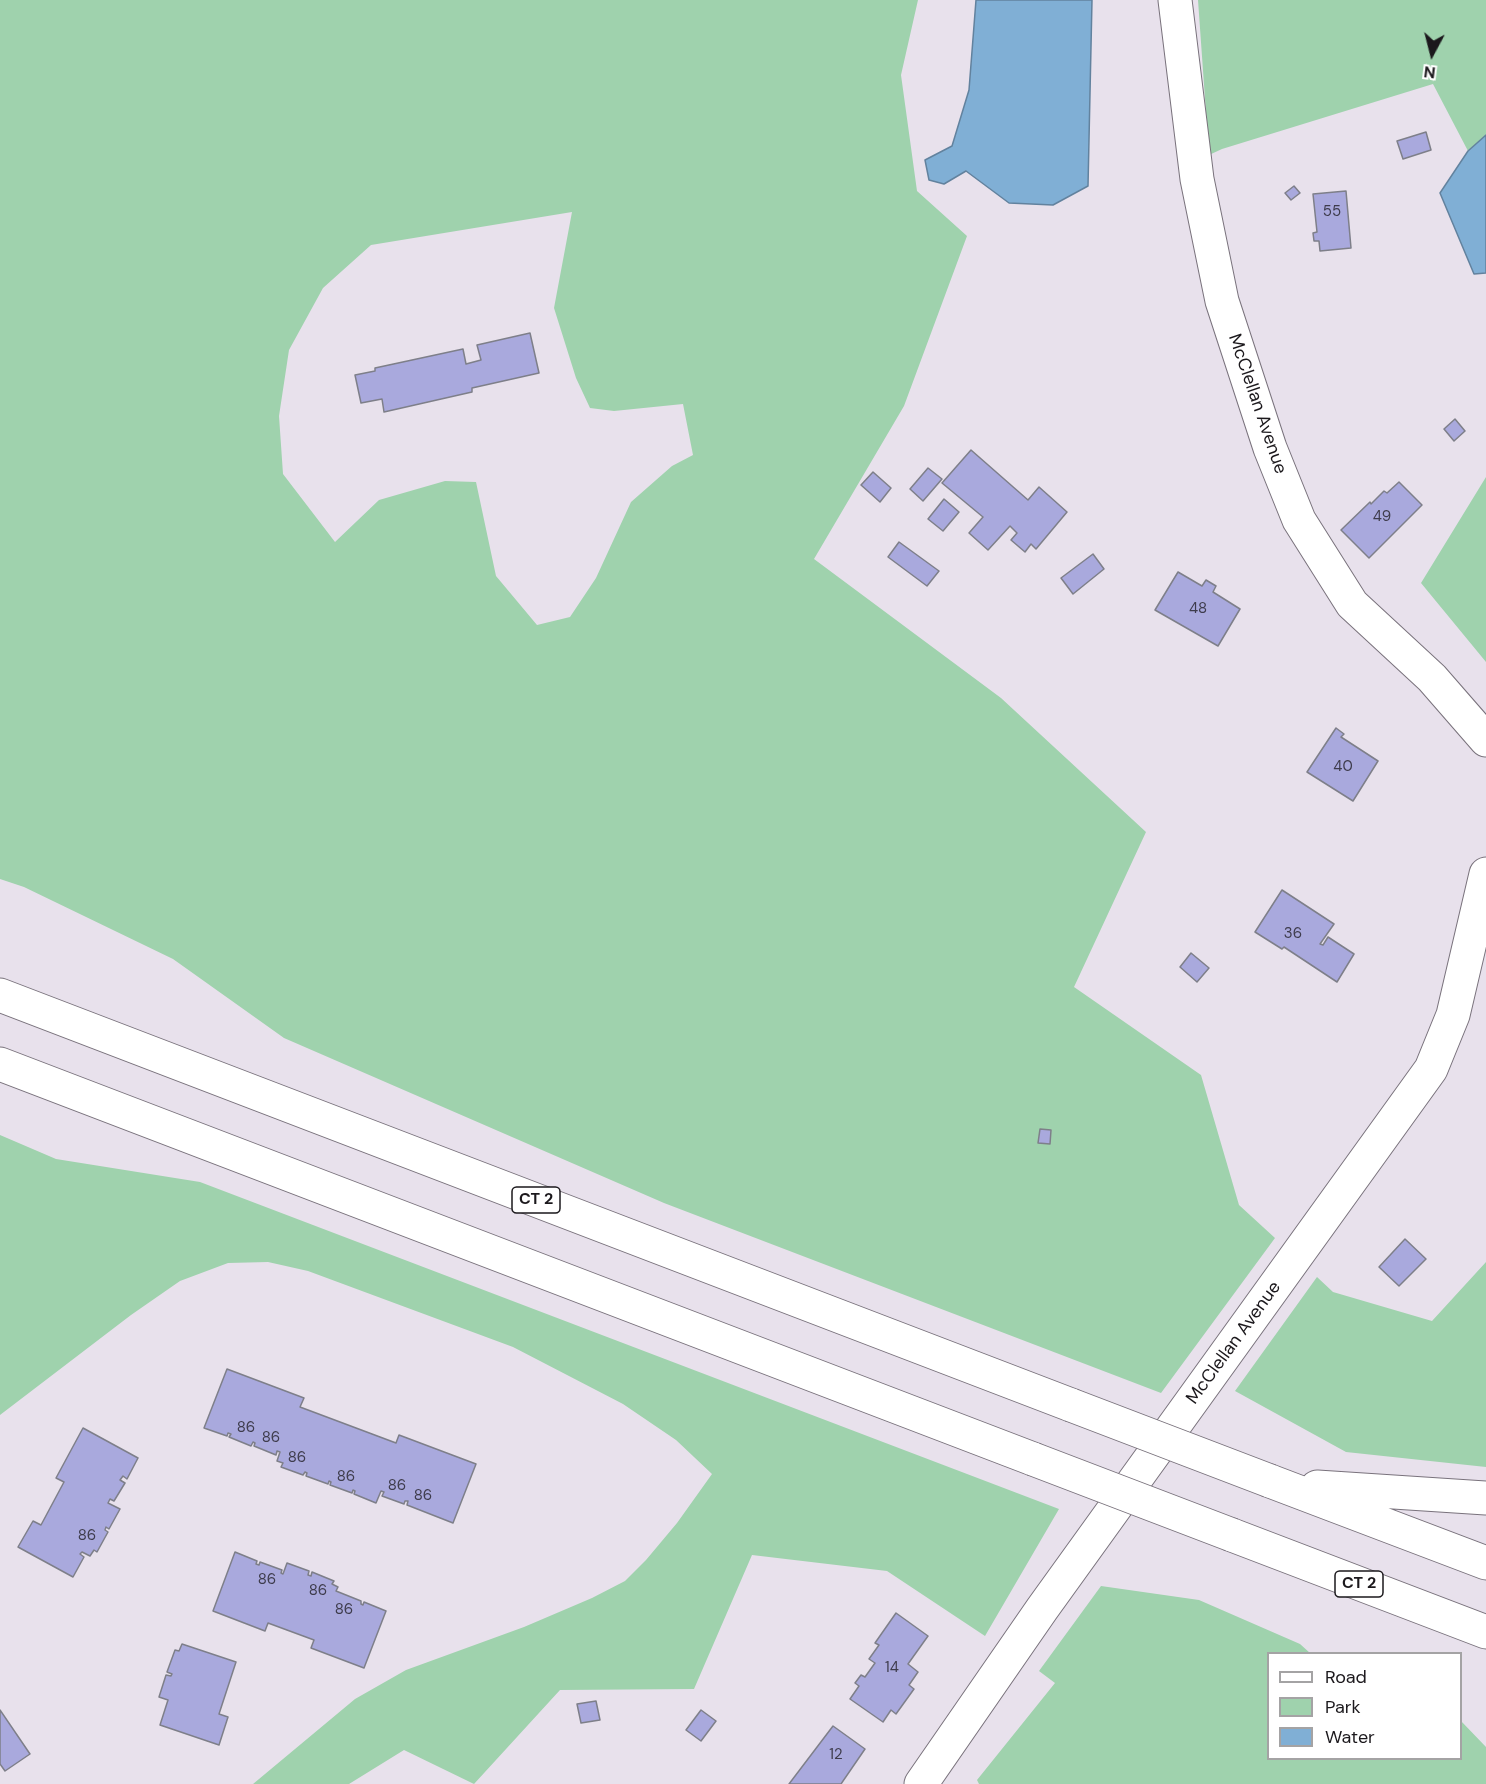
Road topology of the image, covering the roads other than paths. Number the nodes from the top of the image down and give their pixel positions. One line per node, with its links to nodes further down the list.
1 (1174, 0): 2 (main road, McClellan Avenue)
2 (1486, 740)
3 (1486, 874): 10 (main road, McClellan Avenue)
4 (0, 995): 6 (main road, CT 2, bridge)
5 (0, 1064): 9 (main road, CT 2, bridge)
6 (1274, 1482): 7 (main road); 8 (main road, CT 2)
7 (1486, 1498)
8 (1486, 1563)
9 (1486, 1632)
10 (921, 1784)

